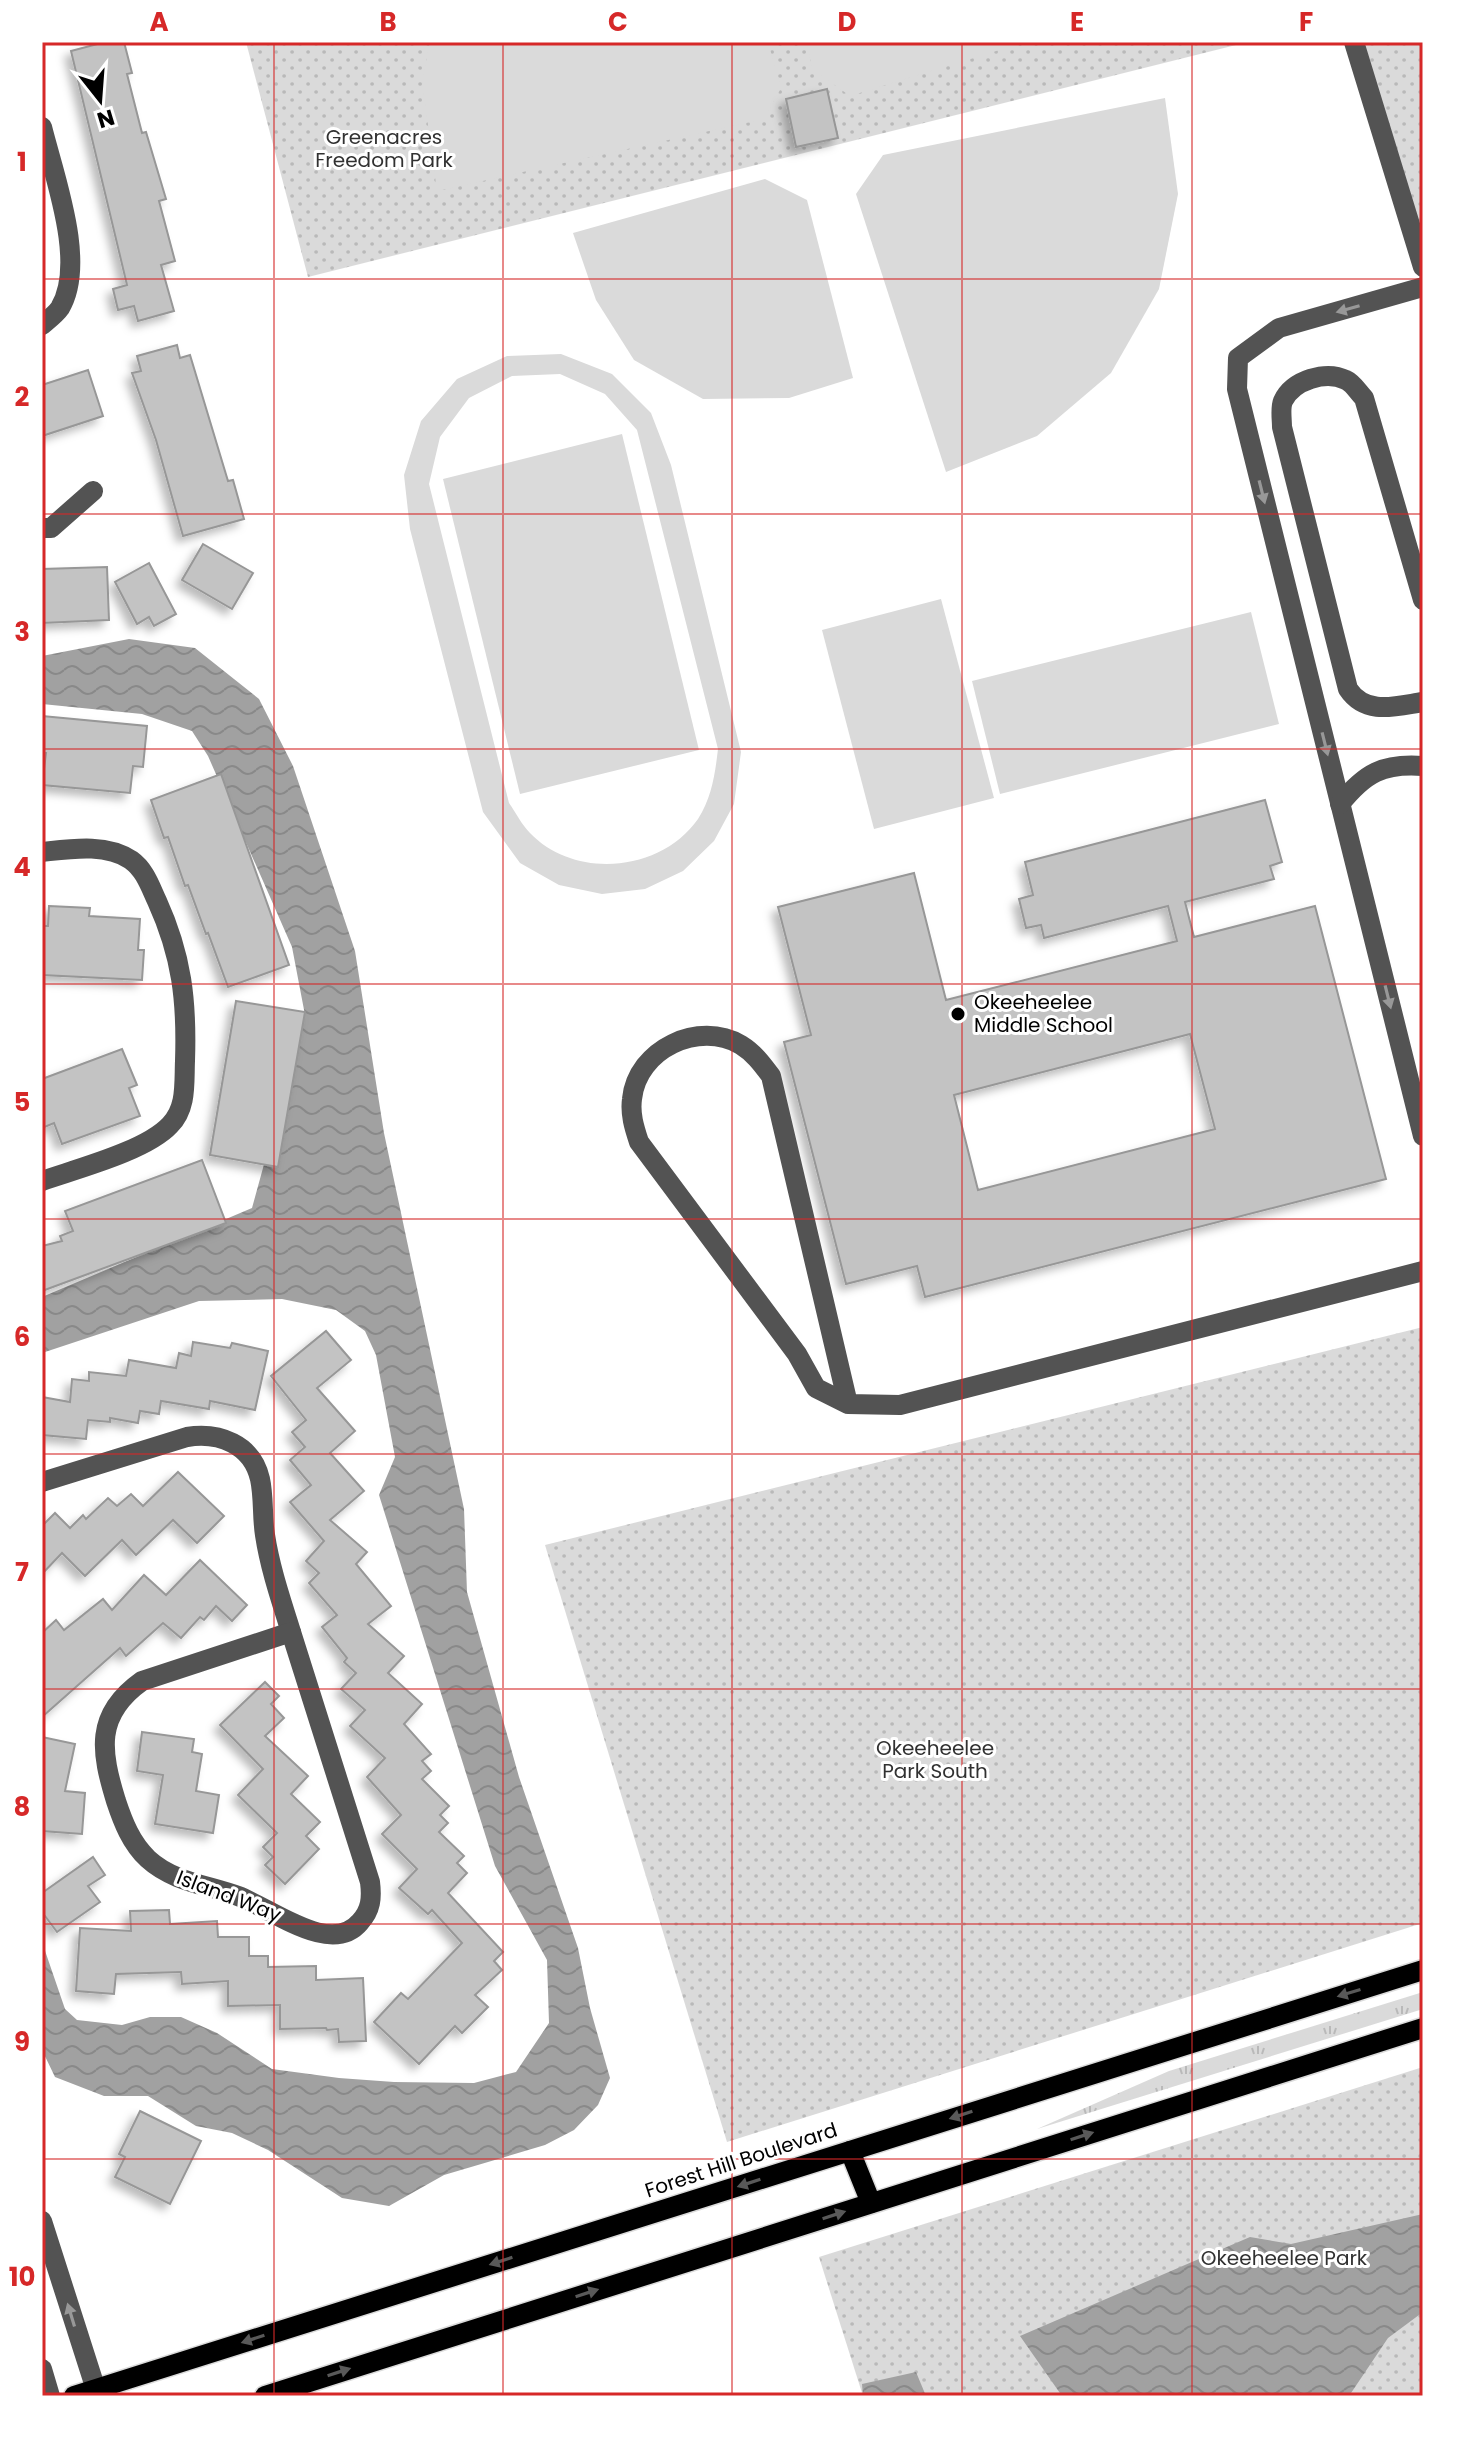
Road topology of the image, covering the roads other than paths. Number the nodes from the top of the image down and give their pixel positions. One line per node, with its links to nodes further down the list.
1 (1354, 42): 3 (street)
2 (42, 127): 5 (street)
3 (1423, 267)
4 (1423, 287): 11 (street, one-way to 11)
5 (42, 325)
6 (93, 491): 7 (street)
7 (42, 528)
8 (1423, 600): 9 (street)
9 (1423, 702)
10 (1423, 766): 11 (street)
11 (1340, 804): 13 (street, one-way to 13)
12 (42, 852): 14 (street)
13 (1423, 1136)
14 (42, 1181)
15 (1423, 1271): 16 (street)
16 (848, 1404): 16 (street)
17 (42, 1482): 18 (street, Island Way)
18 (291, 1632): 18 (street, Island Way)
19 (1423, 1970): 21 (main road, Forest Hill Boulevard, one-way to 21)
20 (1423, 2028): 22 (main road, one-way to 20)
21 (850, 2151): 22 (main road); 25 (main road, Forest Hill Boulevard, one-way to 25)
22 (871, 2203): 28 (main road, one-way to 22)
23 (43, 2228): 25 (street, one-way to 23)
24 (42, 2369): 26 (street)
25 (96, 2393): 27 (main road, Forest Hill Boulevard)
26 (50, 2396)
27 (74, 2396)
28 (265, 2396)

